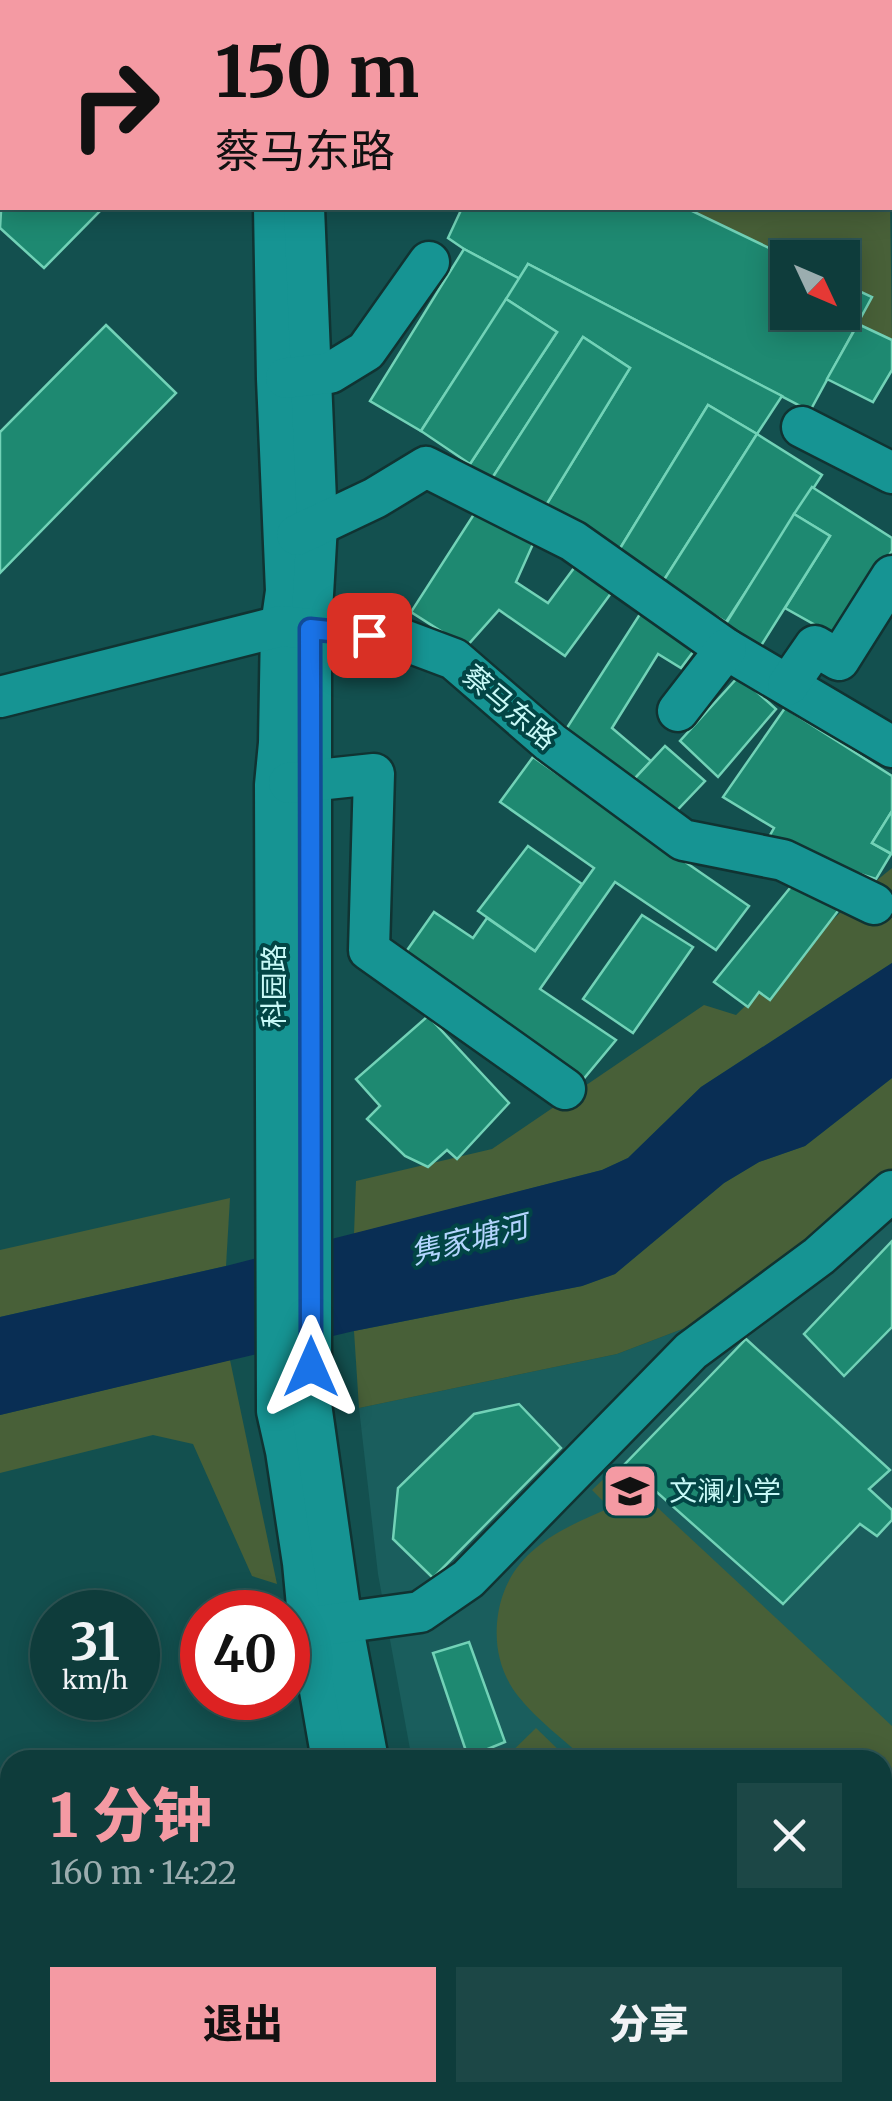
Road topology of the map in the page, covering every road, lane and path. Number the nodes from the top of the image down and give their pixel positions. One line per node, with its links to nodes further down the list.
1 (274, 210): 4 (street, 科园路)
2 (304, 210): 4 (street, 科园路)
3 (428, 262): 4 (street)
4 (293, 377): 7 (street, 科园路)
5 (802, 426): 6 (street)
6 (892, 473)
7 (301, 533): 9 (street, 科园路); 10 (street)
8 (892, 576): 11 (street)
9 (296, 628): 12 (street, 蔡马东路); 15 (street, 科园路); 16 (street, 蔡马东路)
10 (726, 649): 11 (street); 13 (street)
11 (788, 686): 14 (street)
12 (0, 698)
13 (678, 711)
14 (892, 746)
15 (294, 783): 17 (street); 19 (street, 科园路); 19 (street, 科园路)
16 (874, 904)
17 (565, 1088)
18 (892, 1192): 20 (street)
19 (293, 1373): 20 (street, 科园路)
20 (326, 1625): 21 (street, 科园路); 22 (street, 科园路)
21 (332, 1750)
22 (365, 1750)

